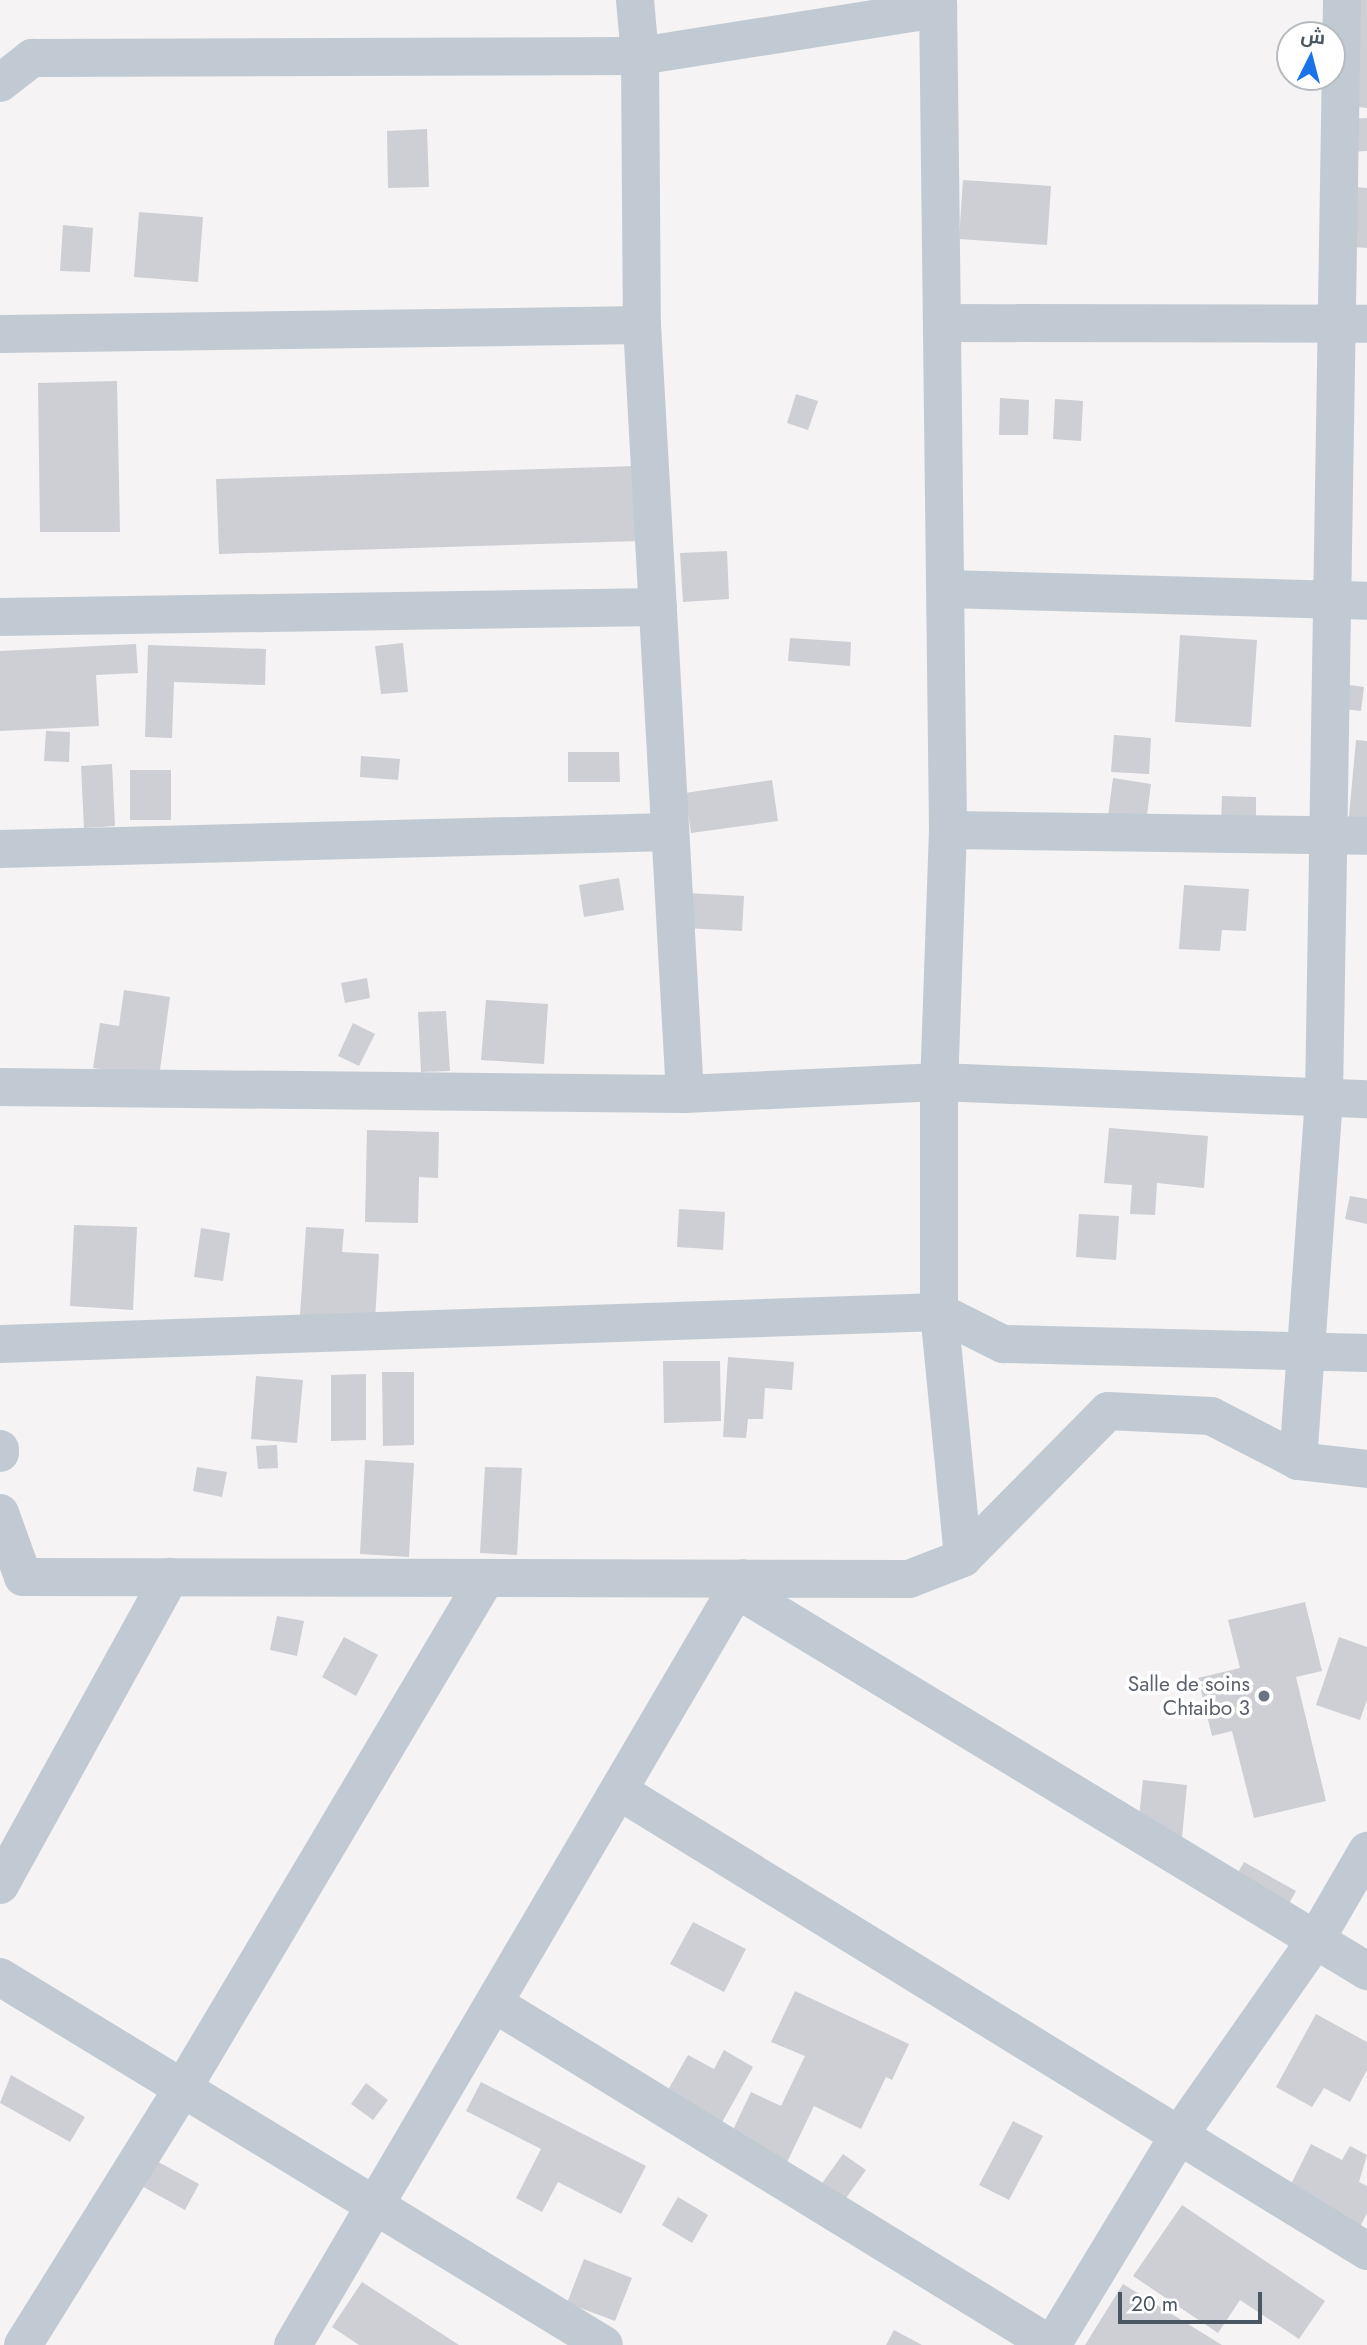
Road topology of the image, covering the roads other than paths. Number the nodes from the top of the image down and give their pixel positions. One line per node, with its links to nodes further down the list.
1 (635, 0): 4 (street)
2 (1342, 0): 7 (street)
3 (938, 4): 4 (street); 6 (street)
4 (640, 56): 5 (street); 8 (street)
5 (0, 83)
6 (945, 323): 7 (street); 10 (street)
7 (1352, 323): 11 (street)
8 (642, 326): 9 (street); 12 (street)
9 (0, 334)
10 (947, 589): 11 (street); 14 (street)
11 (1350, 600): 16 (street)
12 (658, 607): 13 (street); 15 (street)
13 (0, 617)
14 (948, 830): 16 (street); 19 (street)
15 (670, 832): 18 (street); 21 (street)
16 (1329, 836): 17 (street); 22 (street)
17 (1367, 836)
18 (0, 849)
19 (939, 1082): 21 (street); 22 (street); 24 (street)
20 (0, 1087): 21 (street)
21 (685, 1094)
22 (1325, 1098): 23 (street); 26 (street)
23 (1367, 1099)
24 (939, 1312): 25 (street); 26 (street); 31 (street)
25 (0, 1344)
26 (1306, 1352): 27 (street); 28 (street)
27 (1367, 1353)
28 (1297, 1461): 29 (street); 31 (street)
29 (1367, 1469)
30 (0, 1513): 32 (street)
31 (963, 1558): 34 (street)
32 (170, 1577): 33 (street); 37 (street)
33 (486, 1578): 34 (street); 42 (street)
34 (740, 1584): 35 (street); 38 (street)
35 (619, 1791): 41 (street); 43 (street)
36 (1367, 1851): 38 (street)
37 (0, 1885)
38 (1315, 1939): 39 (street); 43 (street)
39 (1367, 1970)
40 (0, 1977): 42 (street)
41 (495, 2004): 44 (street); 49 (street)
42 (184, 2086): 44 (street); 46 (street)
43 (1180, 2135): 45 (street); 49 (street)
44 (377, 2205): 47 (street); 48 (street)
45 (1367, 2251)
46 (23, 2345)
47 (293, 2345)
48 (604, 2345)
49 (1052, 2345)

